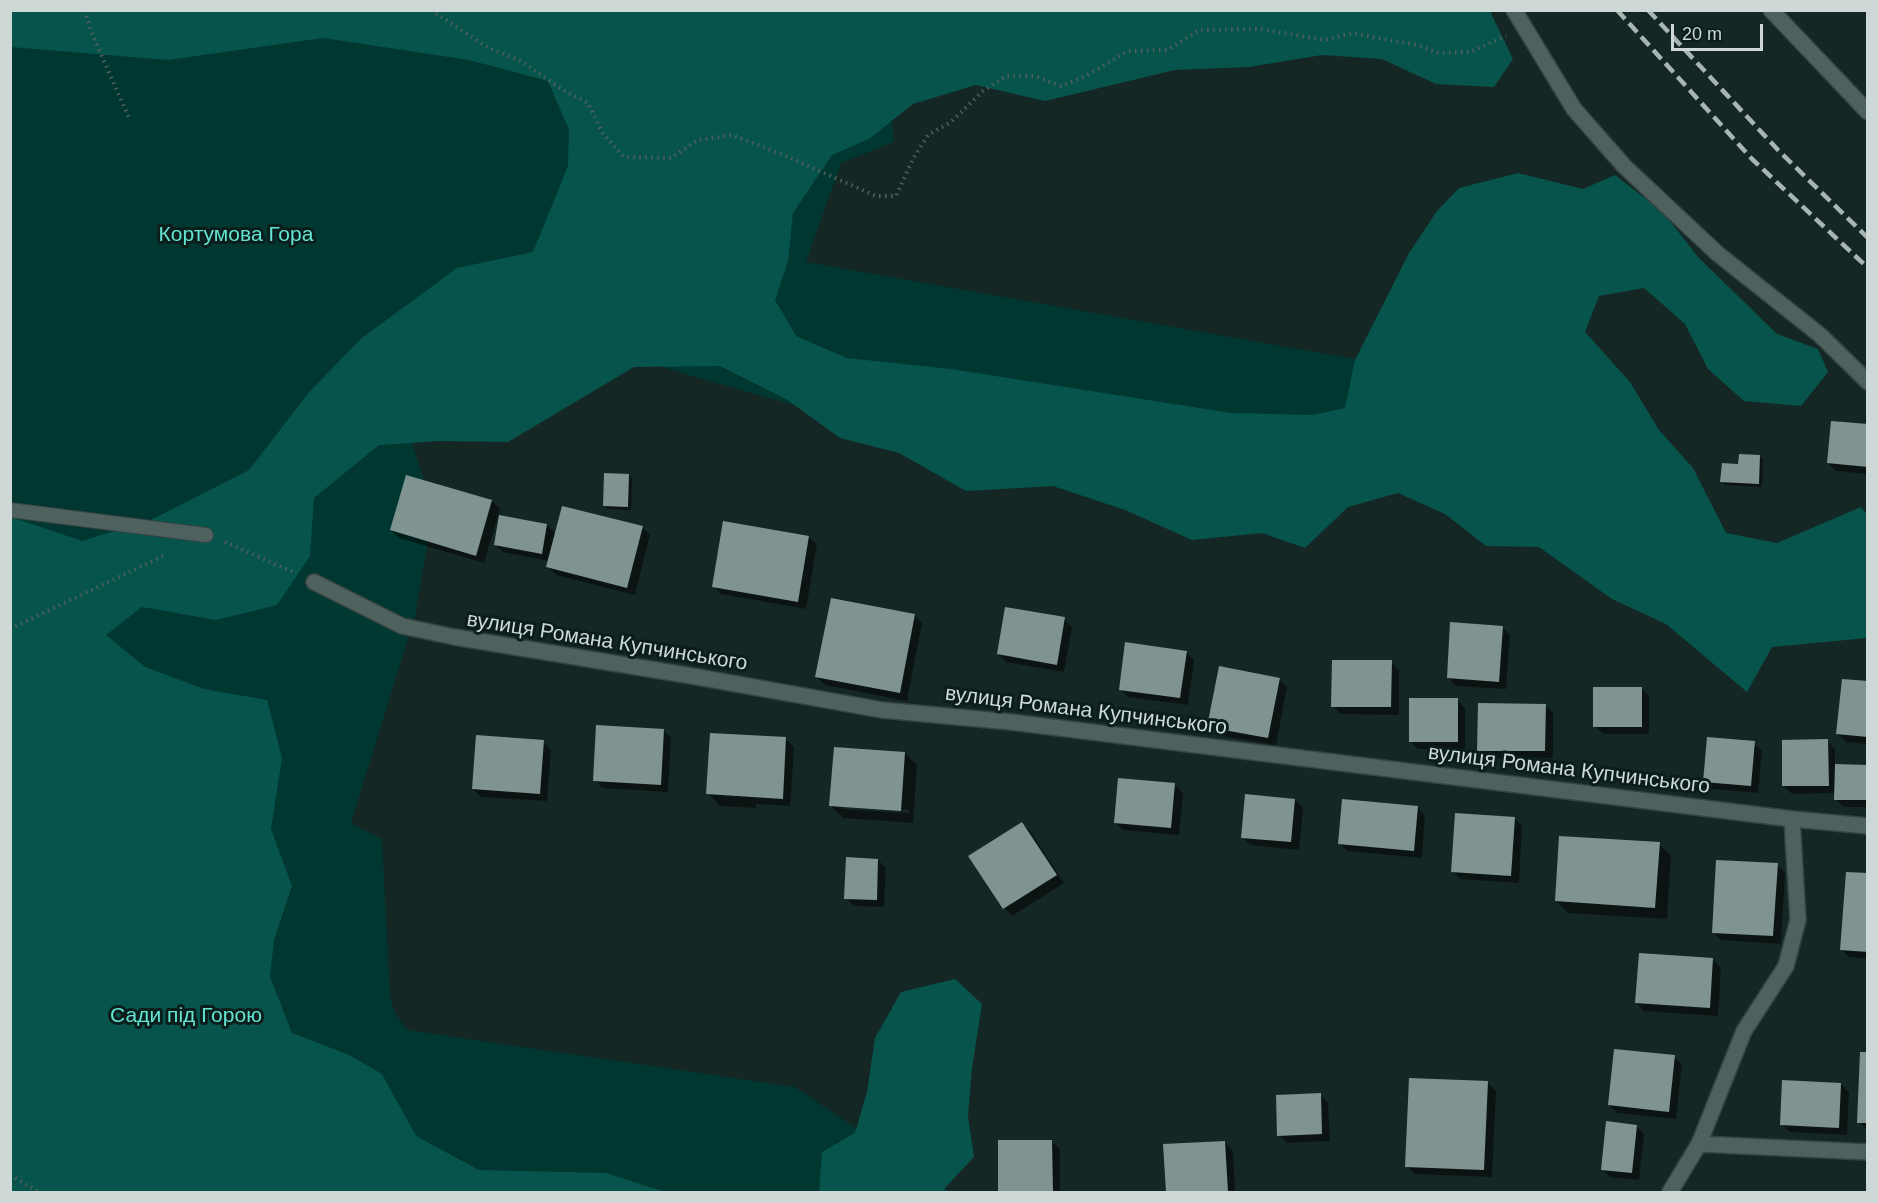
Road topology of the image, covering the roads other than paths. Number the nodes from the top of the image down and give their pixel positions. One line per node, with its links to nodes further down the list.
1 (1514, 10): 4 (street)
2 (1771, 10): 3 (street)
3 (1868, 112)
4 (1868, 382)
5 (10, 510): 6 (lane)
6 (206, 535)
7 (314, 582): 8 (street, вулиця Романа Купчинського)
8 (1792, 819): 9 (street, вулиця Романа Купчинського); 10 (street)
9 (1868, 826)
10 (1699, 1144): 11 (street); 12 (street)
11 (1868, 1152)
12 (1670, 1192)

